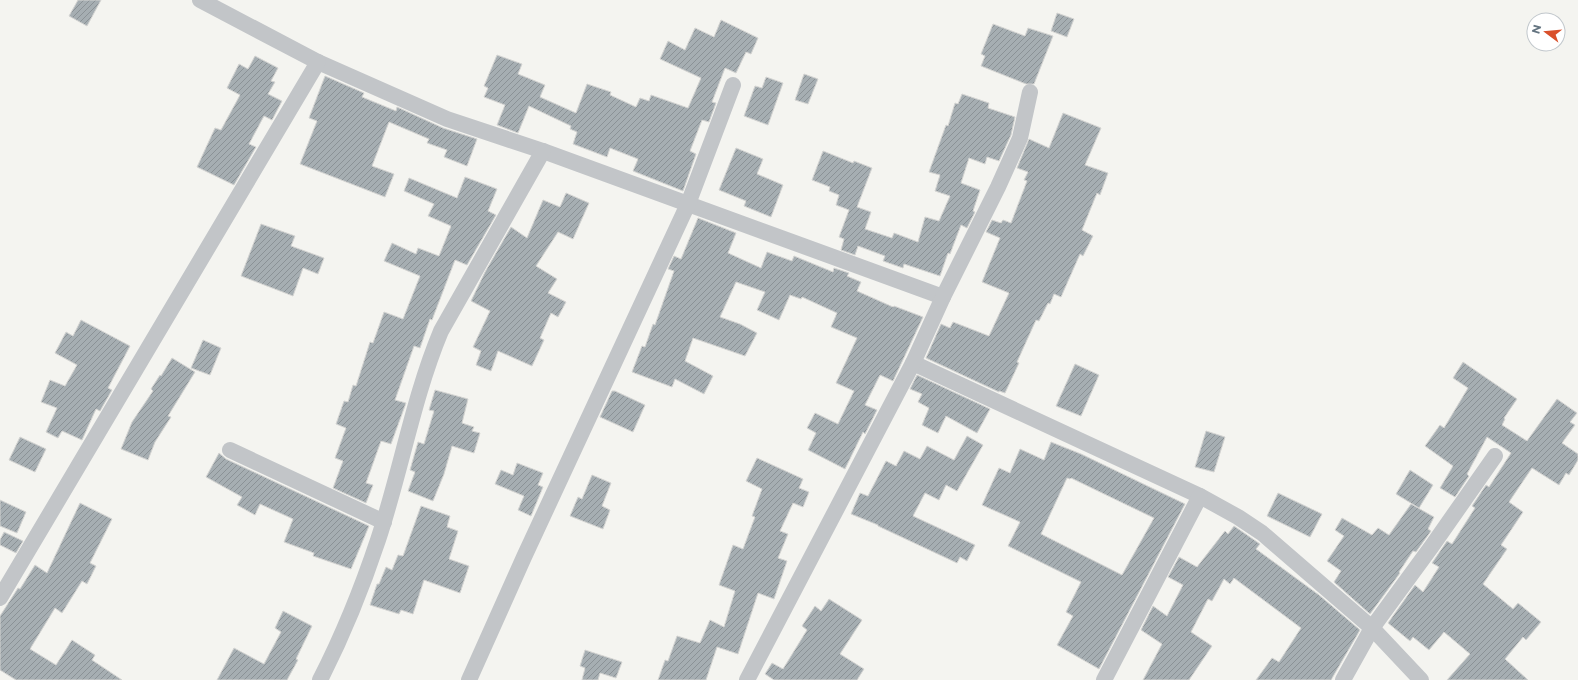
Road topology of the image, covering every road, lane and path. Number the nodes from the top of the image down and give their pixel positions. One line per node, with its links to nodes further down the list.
1 (200, 0): 2 (street)
2 (318, 62): 5 (street); 13 (street)
3 (733, 85): 6 (street)
4 (1030, 92): 7 (street)
5 (543, 151): 6 (street); 12 (street)
6 (688, 204): 7 (street); 16 (street)
7 (943, 297): 8 (street)
8 (913, 363): 11 (street); 17 (street)
9 (230, 450): 12 (street)
10 (1495, 456): 14 (street)
11 (1200, 496): 14 (street); 18 (street)
12 (384, 522): 15 (street)
13 (0, 598)
14 (1372, 628): 19 (street); 20 (street)
15 (320, 680)
16 (469, 680)
17 (746, 680)
18 (1104, 680)
19 (1343, 680)
20 (1422, 680)

